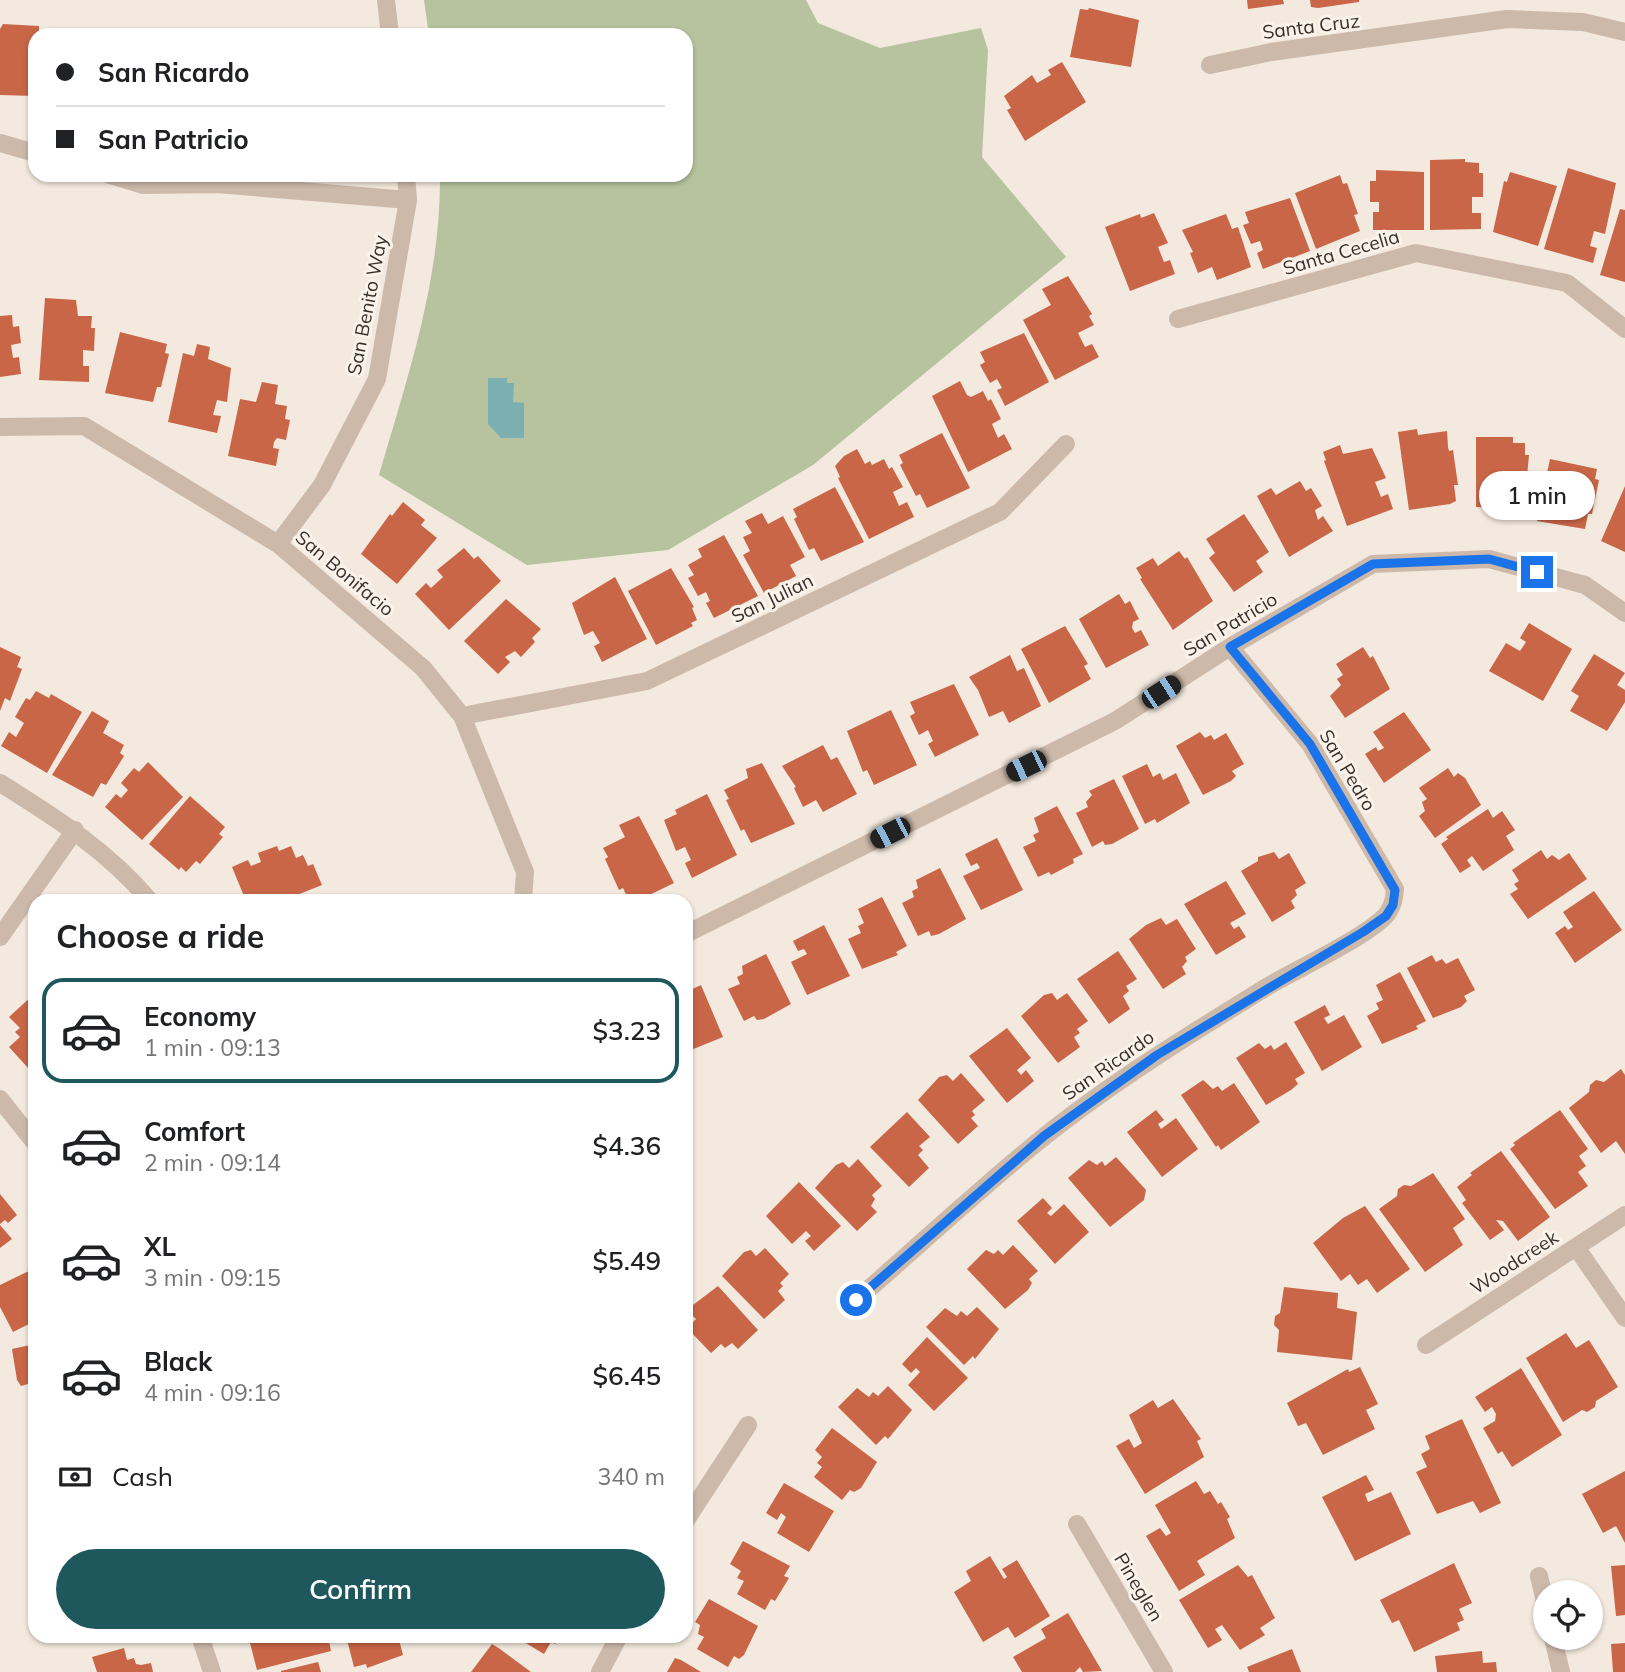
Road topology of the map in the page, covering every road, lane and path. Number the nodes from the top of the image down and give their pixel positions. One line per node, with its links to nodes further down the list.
1 (386, 0): 2 (street)
2 (389, 28)
3 (1625, 32): 4 (street, Santa Cruz)
4 (1210, 65)
5 (0, 143): 6 (street)
6 (28, 151)
7 (133, 182): 9 (street)
8 (407, 182): 9 (street, San Benito Way)
9 (408, 200): 14 (street, San Benito Way)
10 (1178, 319): 11 (street, Santa Cecelia)
11 (1625, 329)
12 (0, 427): 14 (street, San Bonifacio)
13 (1066, 444): 17 (street, San Julian)
14 (278, 544): 17 (street, San Bonifacio)
15 (1625, 613): 16 (street, San Patricio)
16 (1230, 647): 20 (street, San Pedro); 25 (street, San Patricio)
17 (462, 716): 23 (street, San Bonifacio)
18 (0, 783): 19 (street)
19 (75, 830): 21 (street); 22 (street)
20 (1395, 890): 31 (street, San Ricardo)
21 (30, 894)
22 (144, 894)
23 (523, 894)
24 (28, 897): 26 (street)
25 (693, 931)
26 (0, 937)
27 (0, 1099): 28 (street)
28 (28, 1134)
29 (1625, 1216): 30 (street, Woodcreek)
30 (1576, 1247): 32 (street); 33 (street, Woodcreek)
31 (856, 1300)
32 (1625, 1318)
33 (1426, 1345)
34 (748, 1424): 35 (street)
35 (693, 1509)
36 (1077, 1524): 44 (street, Pineglen)
37 (1539, 1576): 38 (street)
38 (1540, 1580)
39 (202, 1643): 42 (street)
40 (615, 1643): 43 (street)
41 (1556, 1650): 45 (street)
42 (212, 1672)
43 (600, 1672)
44 (1164, 1672)
45 (1561, 1672)

